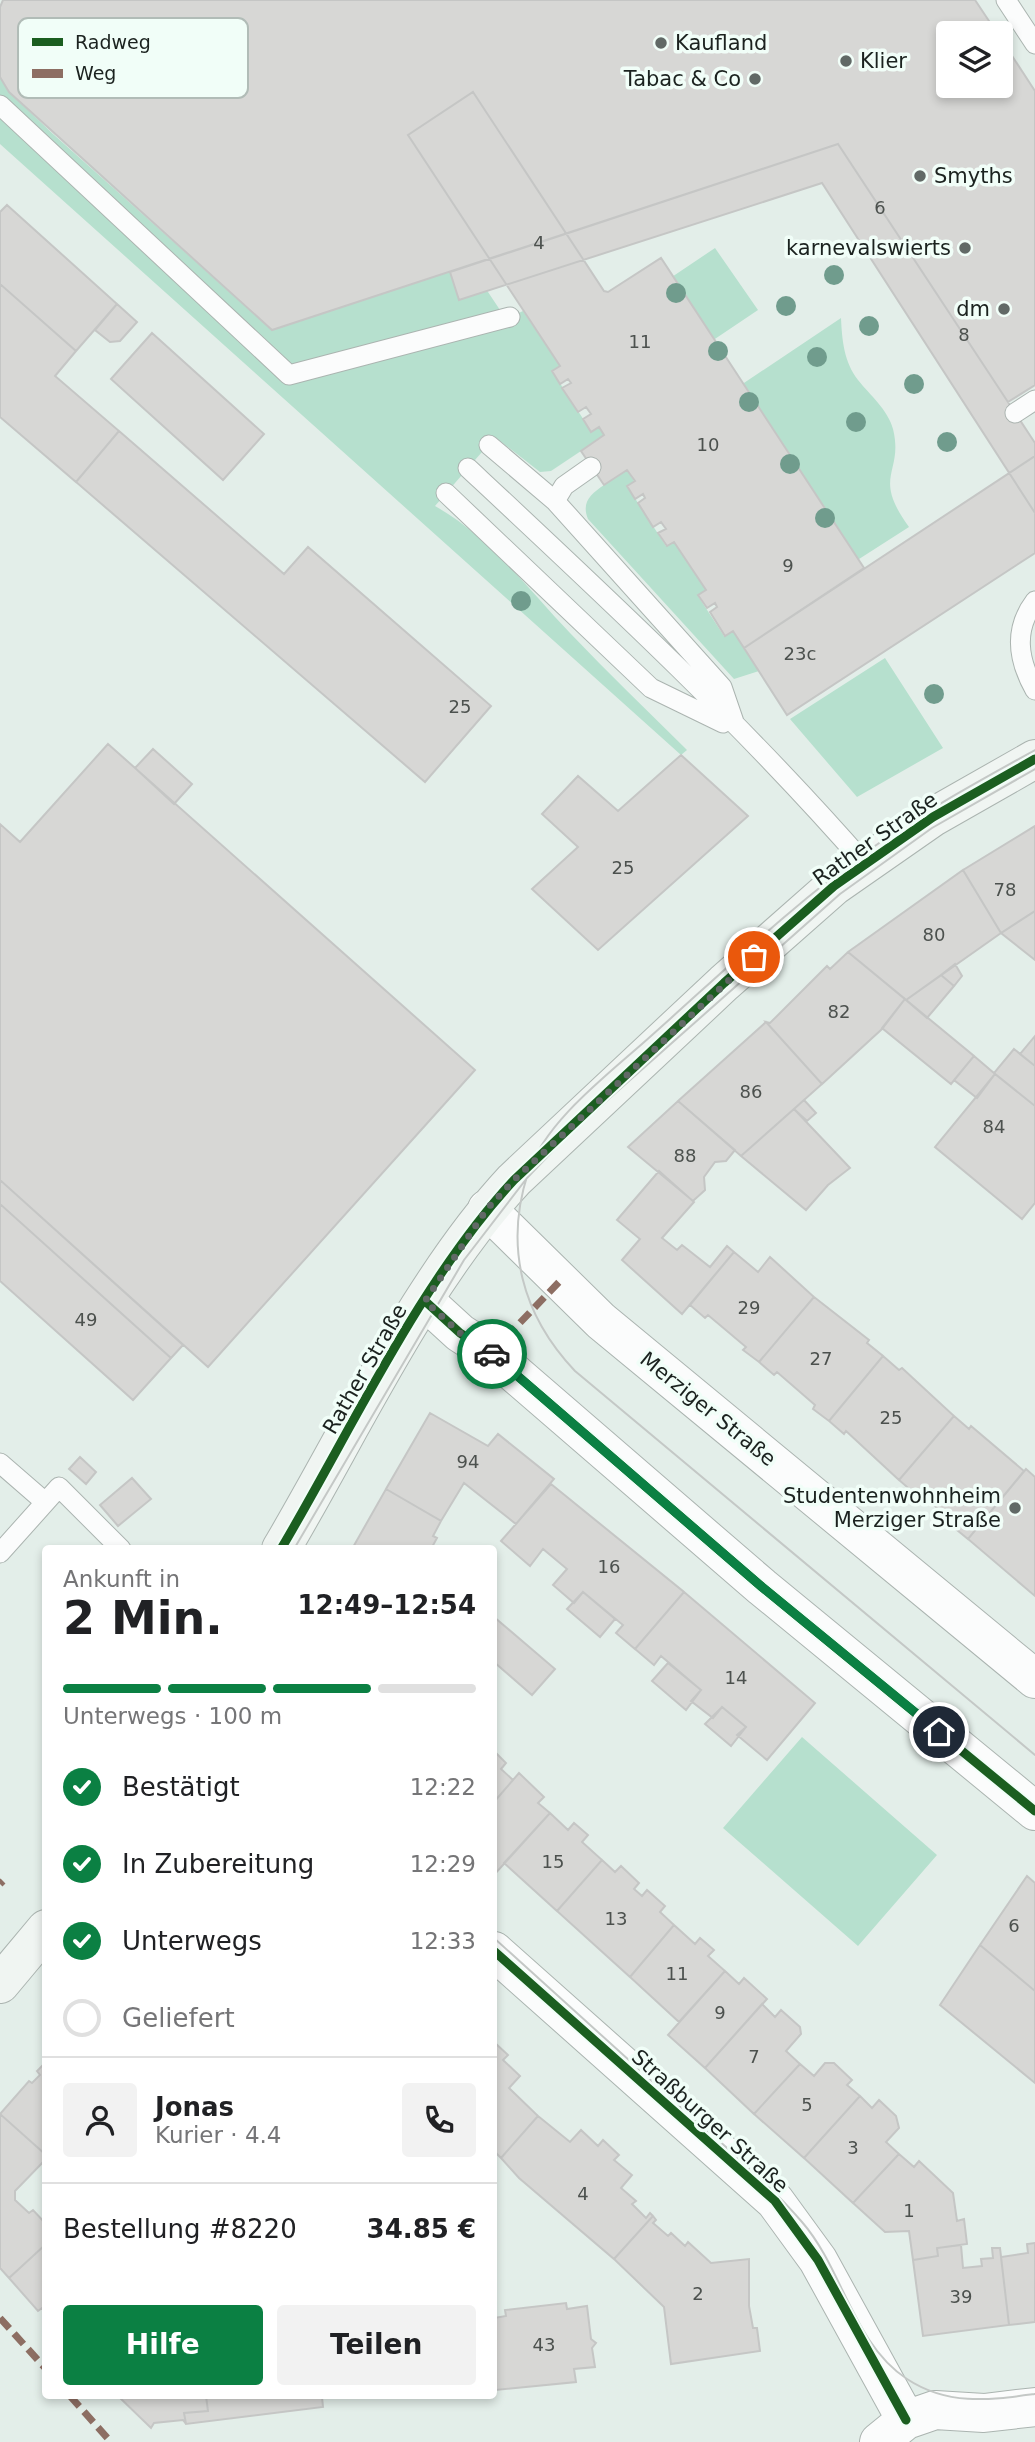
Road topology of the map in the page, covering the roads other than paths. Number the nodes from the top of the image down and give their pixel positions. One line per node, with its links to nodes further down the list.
1 (1006, 0): 2 (lane)
2 (1035, 44)
3 (0, 105): 4 (lane)
4 (510, 317)
5 (1035, 400): 6 (lane)
6 (1015, 413)
7 (489, 445): 11 (lane)
8 (591, 467): 11 (lane)
9 (468, 468): 14 (lane)
10 (446, 493): 14 (lane)
11 (555, 501): 14 (lane)
12 (1035, 601): 13 (lane)
13 (1035, 690)
14 (737, 729): 16 (lane)
15 (1035, 759): 16 (street, Rather Straße)
16 (864, 864): 17 (street, Rather Straße)
17 (487, 1209): 18 (street, Rather Straße); 24 (street, Merziger Straße)
18 (425, 1301): 22 (street, Rather Straße); 25 (street)
19 (0, 1463): 20 (lane)
20 (45, 1502): 21 (lane); 23 (lane)
21 (117, 1545)
22 (283, 1545)
23 (0, 1553)
24 (1035, 1679)
25 (1035, 1811)
26 (42, 1934): 28 (street)
27 (497, 1954): 30 (street, Straßburger Straße)
28 (0, 1984)
29 (1035, 2407): 30 (street)
30 (892, 2431)

